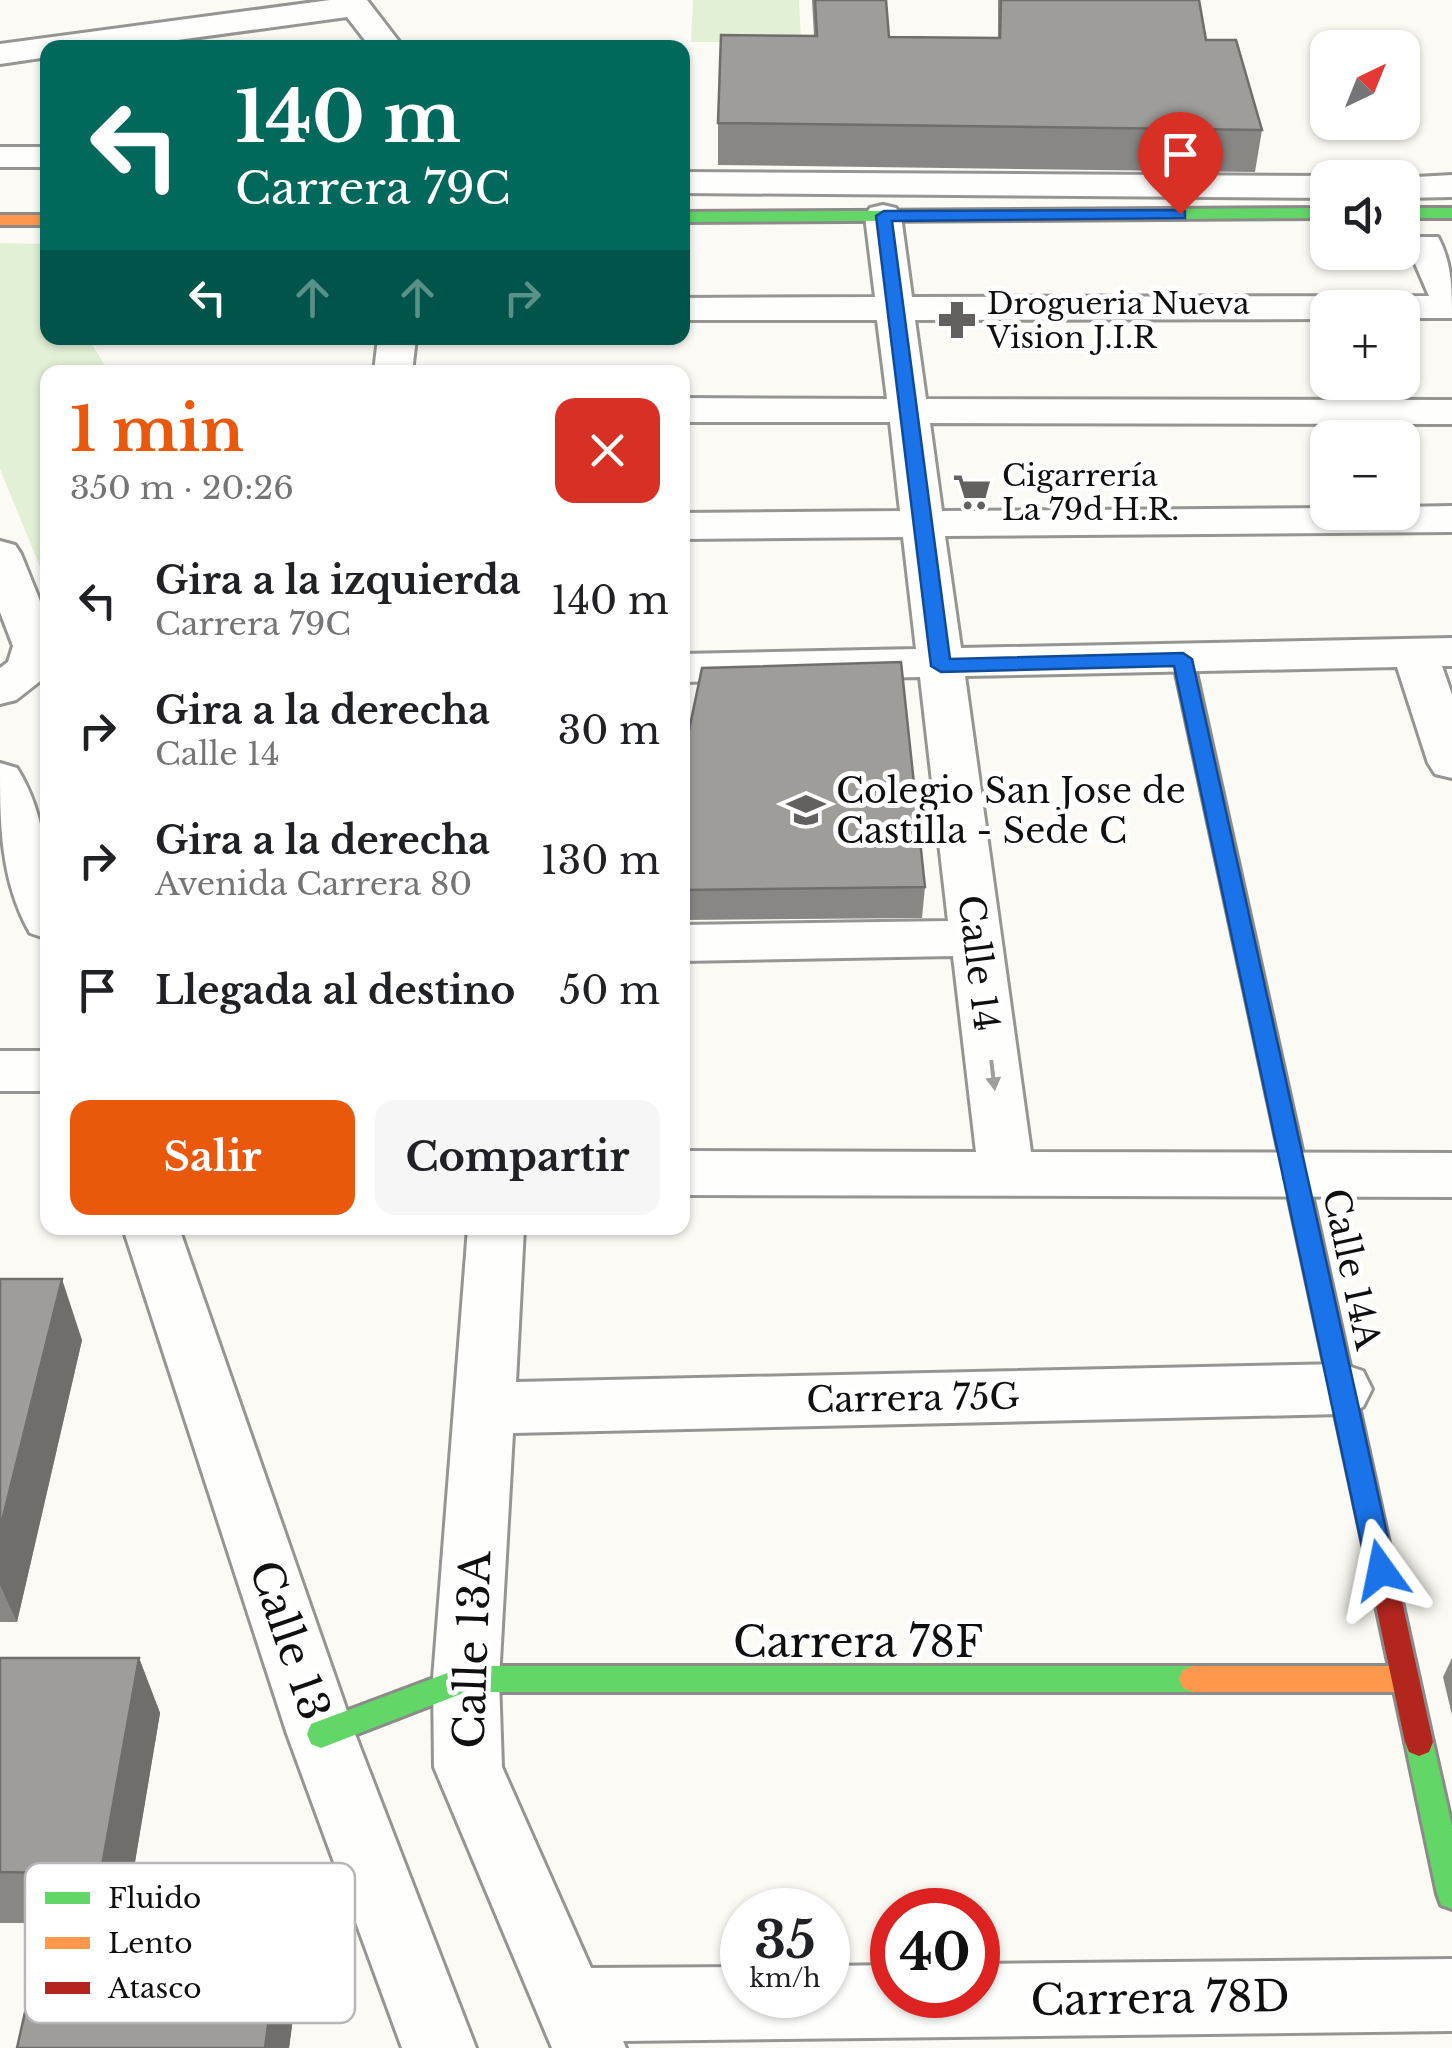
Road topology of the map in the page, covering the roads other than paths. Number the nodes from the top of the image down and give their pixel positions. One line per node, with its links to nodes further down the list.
1 (352, 3): 2 (street); 3 (street)
2 (97, 40)
3 (382, 40)
4 (40, 48): 5 (street)
5 (0, 54)
6 (0, 157): 7 (street)
7 (40, 158)
8 (690, 182): 9 (street)
9 (1310, 186)
10 (1420, 186): 11 (street)
11 (1452, 186)
12 (1420, 213): 13 (street)
13 (1452, 213)
14 (1310, 214): 15 (street)
15 (884, 216): 16 (street); 20 (street, Calle 14)
16 (690, 217)
17 (0, 220): 18 (street)
18 (40, 220)
19 (1425, 245): 21 (street)
20 (895, 306): 21 (street); 22 (street); 23 (street, Calle 14)
21 (1452, 306)
22 (690, 309)
23 (908, 408): 24 (street); 25 (street); 27 (street, Calle 14)
24 (690, 410)
25 (1452, 412)
26 (1452, 519): 27 (street)
27 (923, 523): 28 (street); 32 (street, Calle 14)
28 (690, 526)
29 (0, 554): 34 (street)
30 (1434, 652): 31 (street); 35 (street)
31 (1183, 659): 32 (street); 44 (street, Calle 14A)
32 (941, 666): 33 (street); 38 (street, Calle 14)
33 (690, 668)
34 (25, 676)
35 (1452, 762)
36 (0, 779): 37 (street)
37 (40, 896)
38 (976, 938): 39 (street); 43 (street, Calle 14, one-way to 43)
39 (690, 943)
40 (0, 1071): 41 (street)
41 (40, 1071)
42 (690, 1174): 43 (street)
43 (1006, 1174): 44 (street)
44 (1296, 1175): 45 (street); 48 (street, Calle 14A)
45 (1452, 1175)
46 (152, 1235): 52 (street, Calle 13)
47 (495, 1235): 49 (street, Calle 13A)
48 (1342, 1388): 49 (street, Carrera 75G); 51 (street, Calle 14A)
49 (483, 1408): 50 (street, Calle 13A)
50 (466, 1679): 51 (street, Carrera 78F); 52 (street, Carrera 78F); 55 (street, Calle 13A)
51 (1405, 1679): 53 (street, Calle 14A)
52 (322, 1734): 56 (street, Calle 13)
53 (1452, 1894)
54 (1452, 1995): 55 (street, Carrera 78D)
55 (579, 2026)
56 (439, 2048)

